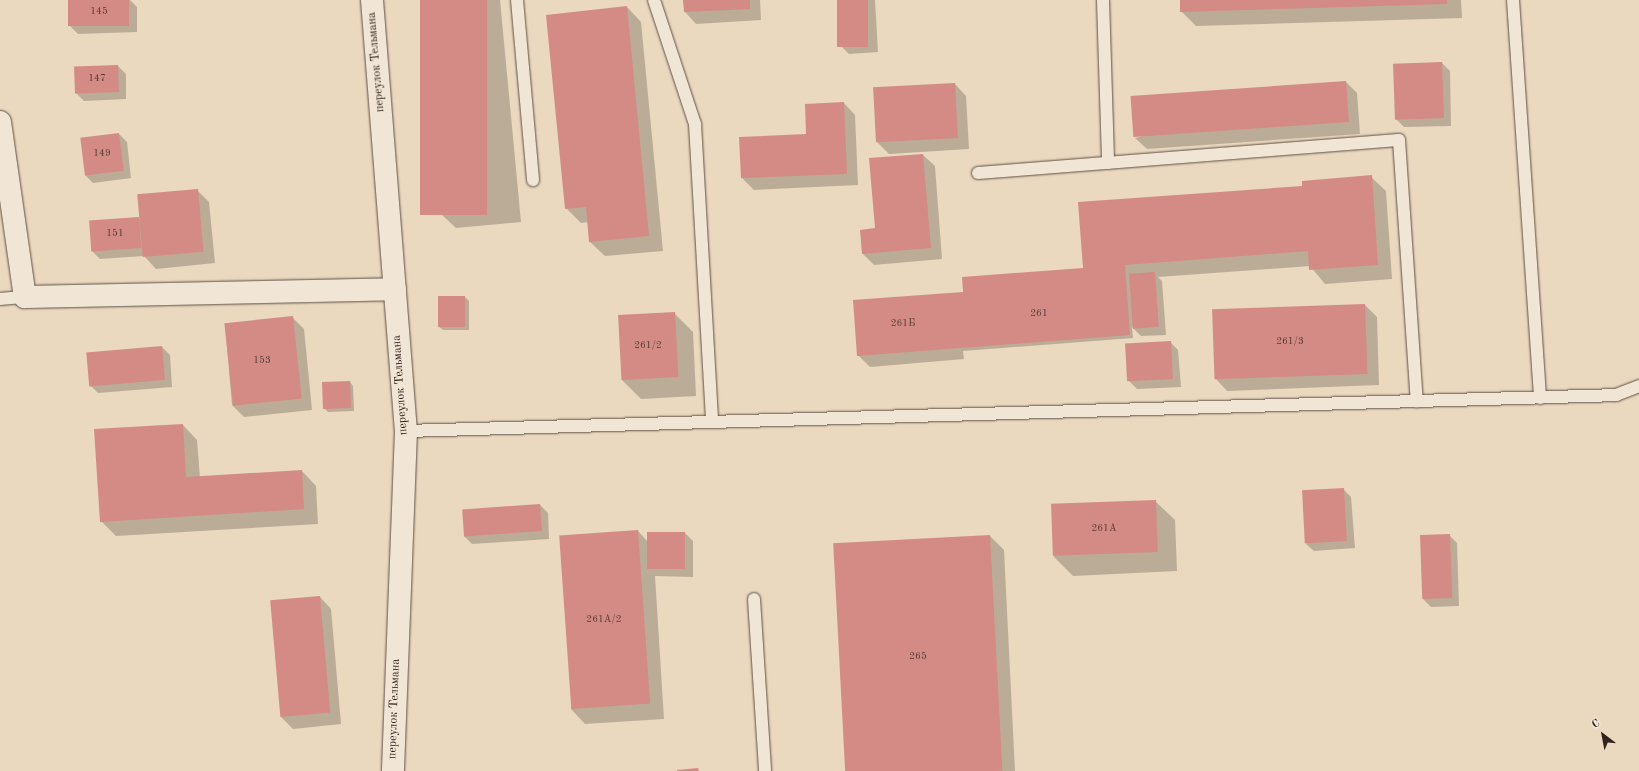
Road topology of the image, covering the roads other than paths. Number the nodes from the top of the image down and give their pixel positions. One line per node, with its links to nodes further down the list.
1 (372, 0): 10 (street, переулок Тельмана)
2 (517, 0): 9 (lane)
3 (654, 0): 16 (lane)
4 (1103, 0): 7 (lane)
5 (1513, 0): 14 (lane)
6 (0, 122): 11 (street)
7 (1108, 163): 8 (lane); 15 (lane)
8 (978, 173)
9 (533, 180)
10 (395, 289): 11 (street); 17 (street, переулок Тельмана)
11 (25, 297): 12 (lane)
12 (0, 299)
13 (1639, 386): 14 (lane)
14 (1540, 398): 15 (lane)
15 (1417, 401): 16 (lane)
16 (712, 422): 17 (lane)
17 (406, 431): 19 (street, переулок Тельмана)
18 (754, 599): 20 (lane)
19 (393, 771)
20 (766, 771)

